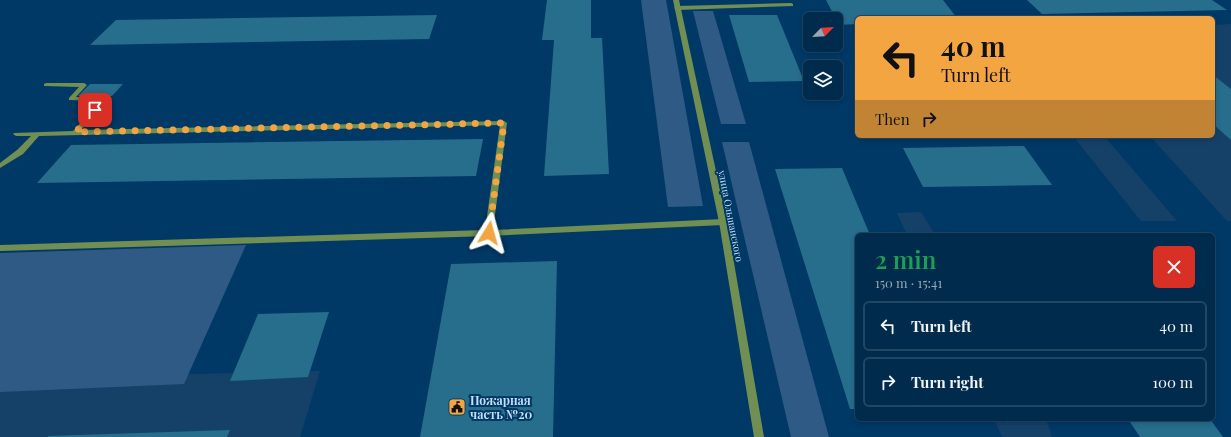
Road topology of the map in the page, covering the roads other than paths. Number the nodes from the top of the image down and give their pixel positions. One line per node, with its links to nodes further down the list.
1 (677, 4): 2 (street); 8 (street, улица Ольшанского)
2 (790, 5)
3 (46, 85): 4 (street)
4 (76, 132): 5 (street); 9 (street)
5 (38, 133): 6 (street); 7 (street)
6 (16, 134)
7 (0, 166)
8 (723, 222): 9 (street); 11 (street, улица Ольшанского)
9 (489, 233): 10 (street)
10 (0, 248)
11 (759, 437)

